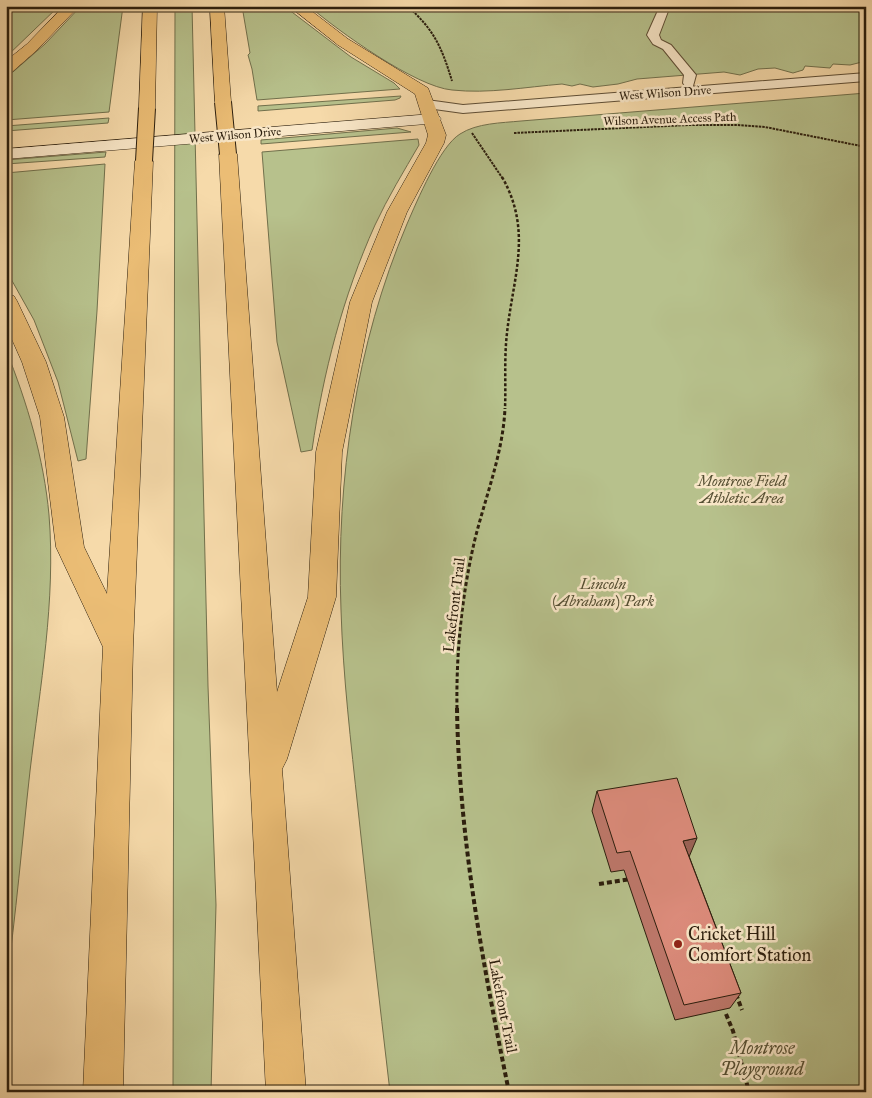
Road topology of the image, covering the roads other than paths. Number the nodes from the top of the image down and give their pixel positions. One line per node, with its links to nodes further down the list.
1 (72, 6): 6 (highway)
2 (150, 6): 13 (highway, bridge)
3 (217, 6): 14 (highway, bridge)
4 (296, 6): 9 (highway)
5 (665, 7): 8 (lane)
6 (6, 69)
7 (866, 77): 8 (lane, West Wilson Drive)
8 (692, 87): 9 (lane, West Wilson Drive)
9 (429, 111): 10 (street, West Wilson Drive); 11 (street, West Wilson Drive); 14 (highway)
10 (6, 138)
11 (6, 154)
12 (6, 301): 13 (highway)
13 (118, 647): 15 (highway)
14 (266, 776): 16 (highway)
15 (105, 1036): 17 (highway); 18 (highway)
16 (285, 1073): 19 (highway)
17 (84, 1092)
18 (103, 1092)
19 (299, 1092)

